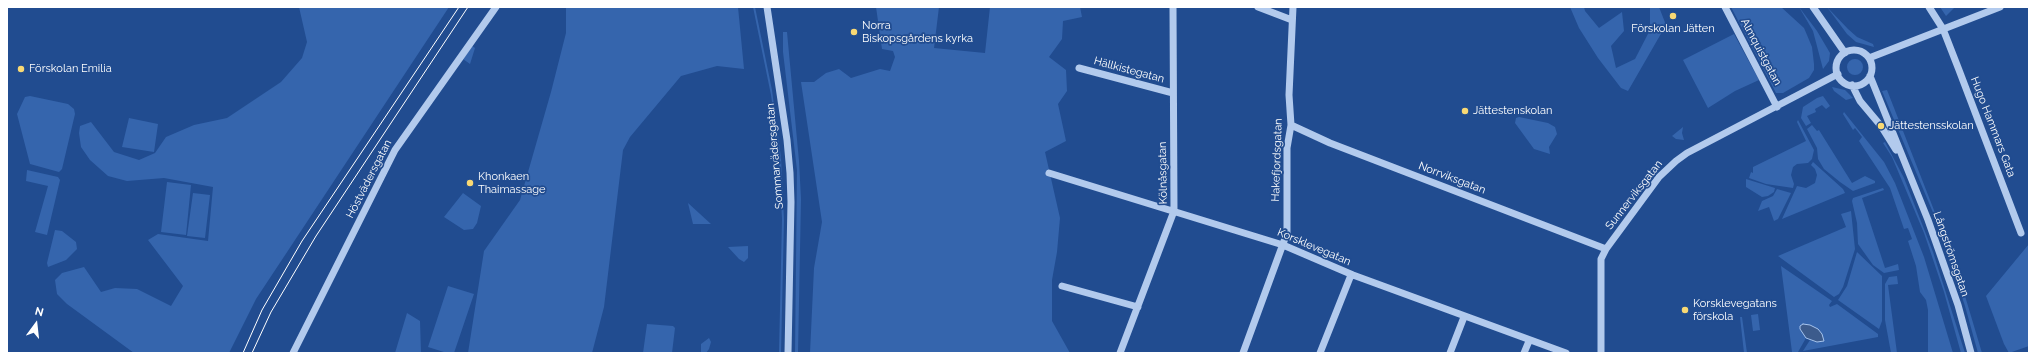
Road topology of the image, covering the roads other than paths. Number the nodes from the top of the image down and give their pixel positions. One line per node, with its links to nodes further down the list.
1 (496, 7): 32 (street, Höstvädersgatan)
2 (767, 7): 33 (street, Sommarvädersgatan)
3 (1173, 7): 18 (street, Kölnåsgatan)
4 (1258, 7): 10 (street)
5 (1293, 7): 10 (street, Hakefjordsgatan)
6 (1725, 7): 19 (street, Almquistgatan)
7 (1812, 7): 12 (street)
8 (1929, 7): 11 (street, Hugo Hammars Gata)
9 (2000, 7): 11 (street)
10 (1292, 20): 20 (street, Hakefjordsgatan)
11 (1942, 29): 13 (street); 24 (street, Hugo Hammars Gata)
12 (1845, 53): 13 (street); 15 (street)
13 (1869, 58): 16 (street, Långströmsgatan)
14 (1079, 68): 18 (street, Hällkistegatan)
15 (1838, 74): 17 (street, Långströmsgatan); 19 (street, Sunnerviksgatan)
16 (1870, 76): 17 (street); 21 (street, Långströmsgatan)
17 (1852, 85): 21 (street, Långströmsgatan)
18 (1173, 93): 23 (street, Kölnåsgatan)
19 (1777, 107): 26 (street, Sunnerviksgatan)
20 (1291, 125): 25 (street, Hakefjordsgatan); 26 (street, Norrviksgatan)
21 (1904, 163): 41 (street, Långströmsgatan)
22 (1049, 173): 23 (street, Korsklevegatan)
23 (1174, 211): 25 (street, Korsklevegatan); 29 (street, Kölnåsgatan)
24 (2021, 233)
25 (1283, 245): 27 (street, Korsklevegatan); 35 (street, Hakefjordsgatan)
26 (1606, 249): 40 (street, Sunnerviksgatan)
27 (1351, 275): 30 (street, Korsklevegatan); 36 (street)
28 (1062, 286): 29 (street)
29 (1138, 307): 34 (street, Kölnåsgatan)
30 (1464, 317): 31 (street, Korsklevegatan); 37 (street)
31 (1529, 341): 38 (street); 39 (street, Korsklevegatan)
32 (293, 353)
33 (788, 353)
34 (1120, 353)
35 (1243, 353)
36 (1320, 353)
37 (1450, 353)
38 (1524, 353)
39 (1566, 353)
40 (1601, 353)
41 (1971, 353)

